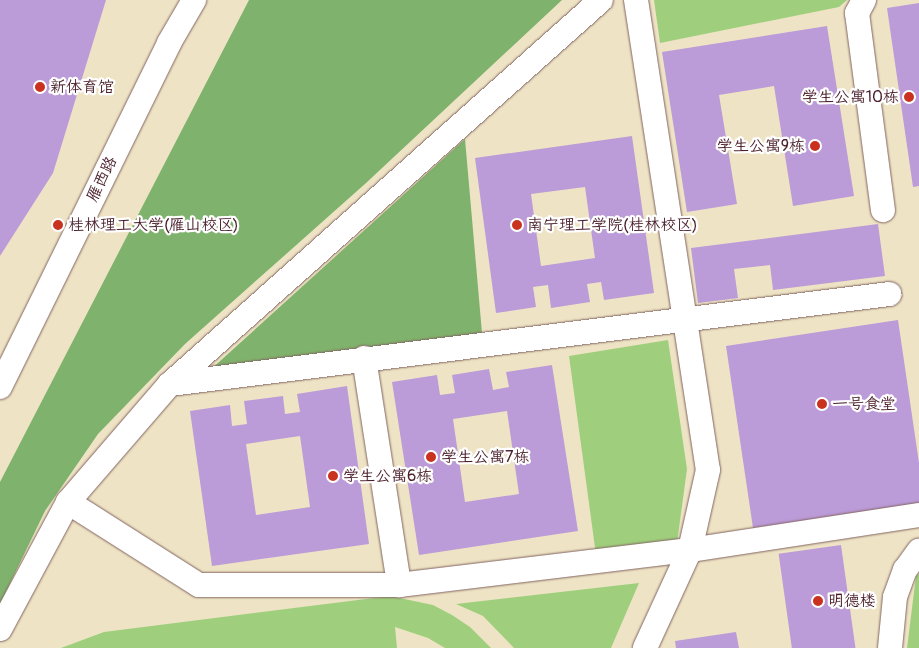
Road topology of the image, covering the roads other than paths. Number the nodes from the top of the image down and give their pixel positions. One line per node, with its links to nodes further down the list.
1 (194, 0): 8 (street, 雁西路)
2 (601, 0): 10 (street)
3 (636, 0): 7 (street)
4 (864, 0): 5 (street)
5 (883, 210)
6 (889, 294): 7 (street)
7 (686, 321): 9 (street); 14 (street)
8 (9, 352): 11 (street, 雁西路)
9 (364, 358): 10 (street); 16 (street)
10 (170, 384): 12 (street)
11 (0, 387)
12 (68, 502): 16 (street); 17 (street)
13 (919, 515): 14 (street)
14 (690, 550): 16 (street); 18 (street)
15 (919, 551): 19 (street)
16 (399, 585)
17 (0, 630)
18 (645, 648)
19 (890, 648)

